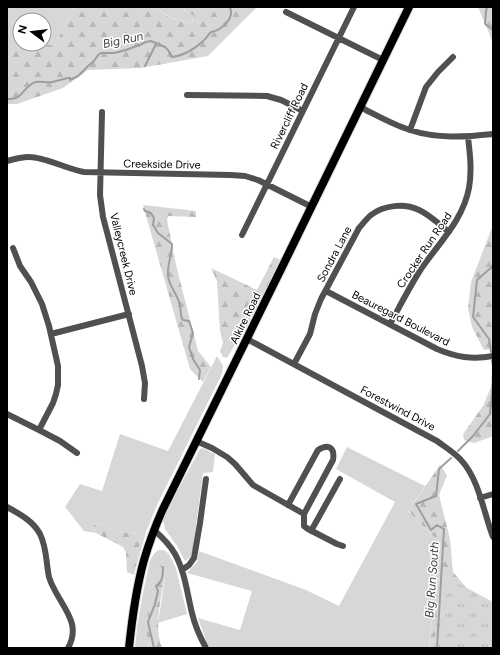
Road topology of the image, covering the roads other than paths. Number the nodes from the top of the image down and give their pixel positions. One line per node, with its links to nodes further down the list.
1 (354, 7): 4 (street, Rivercliff Road)
2 (409, 7): 6 (main road, Alkire Road)
3 (286, 12): 4 (street)
4 (339, 38): 6 (street); 9 (street, Rivercliff Road)
5 (452, 57): 11 (street)
6 (383, 60): 8 (main road, Alkire Road)
7 (187, 95): 9 (street)
8 (360, 106): 11 (street); 17 (main road, Alkire Road)
9 (303, 111): 16 (street, Rivercliff Road)
10 (102, 112): 15 (street, Valleycreek Drive)
11 (410, 130): 13 (street)
12 (493, 134): 13 (street)
13 (468, 137): 18 (street, Crocker Run Road)
14 (7, 161): 15 (street, Creekside Drive)
15 (101, 173): 16 (street, Creekside Drive); 22 (street, Valleycreek Drive)
16 (266, 185): 17 (street, Creekside Drive); 19 (street, Rivercliff Road)
17 (312, 207): 25 (main road, Alkire Road)
18 (449, 232): 21 (street, Sondra Lane); 23 (street, Crocker Run Road)
19 (242, 235)
20 (13, 248): 24 (street)
21 (326, 290): 23 (street, Beauregard Boulevard); 27 (street, Sondra Lane)
22 (129, 314): 24 (street); 28 (street, Valleycreek Drive)
23 (390, 324): 26 (street, Beauregard Boulevard)
24 (51, 334): 30 (street)
25 (247, 339): 27 (street, Forestwind Drive); 31 (main road, Alkire Road)
26 (493, 356)
27 (294, 364): 36 (street, Forestwind Drive)
28 (144, 399)
29 (7, 414): 30 (street)
30 (39, 430): 32 (street)
31 (196, 441): 37 (street); 40 (main road, Alkire Road)
32 (77, 453)
33 (206, 478): 44 (street)
34 (340, 479): 41 (street)
35 (493, 494): 36 (street)
36 (480, 498): 42 (street, Forestwind Drive)
37 (288, 505): 39 (street); 39 (street)
38 (7, 507): 45 (street)
39 (304, 514): 41 (street)
40 (154, 530): 44 (street); 46 (main road, Alkire Road)
41 (311, 531): 43 (street)
42 (493, 538)
43 (343, 546)
44 (182, 570): 47 (street)
45 (68, 648)
46 (129, 648)
47 (206, 648)

